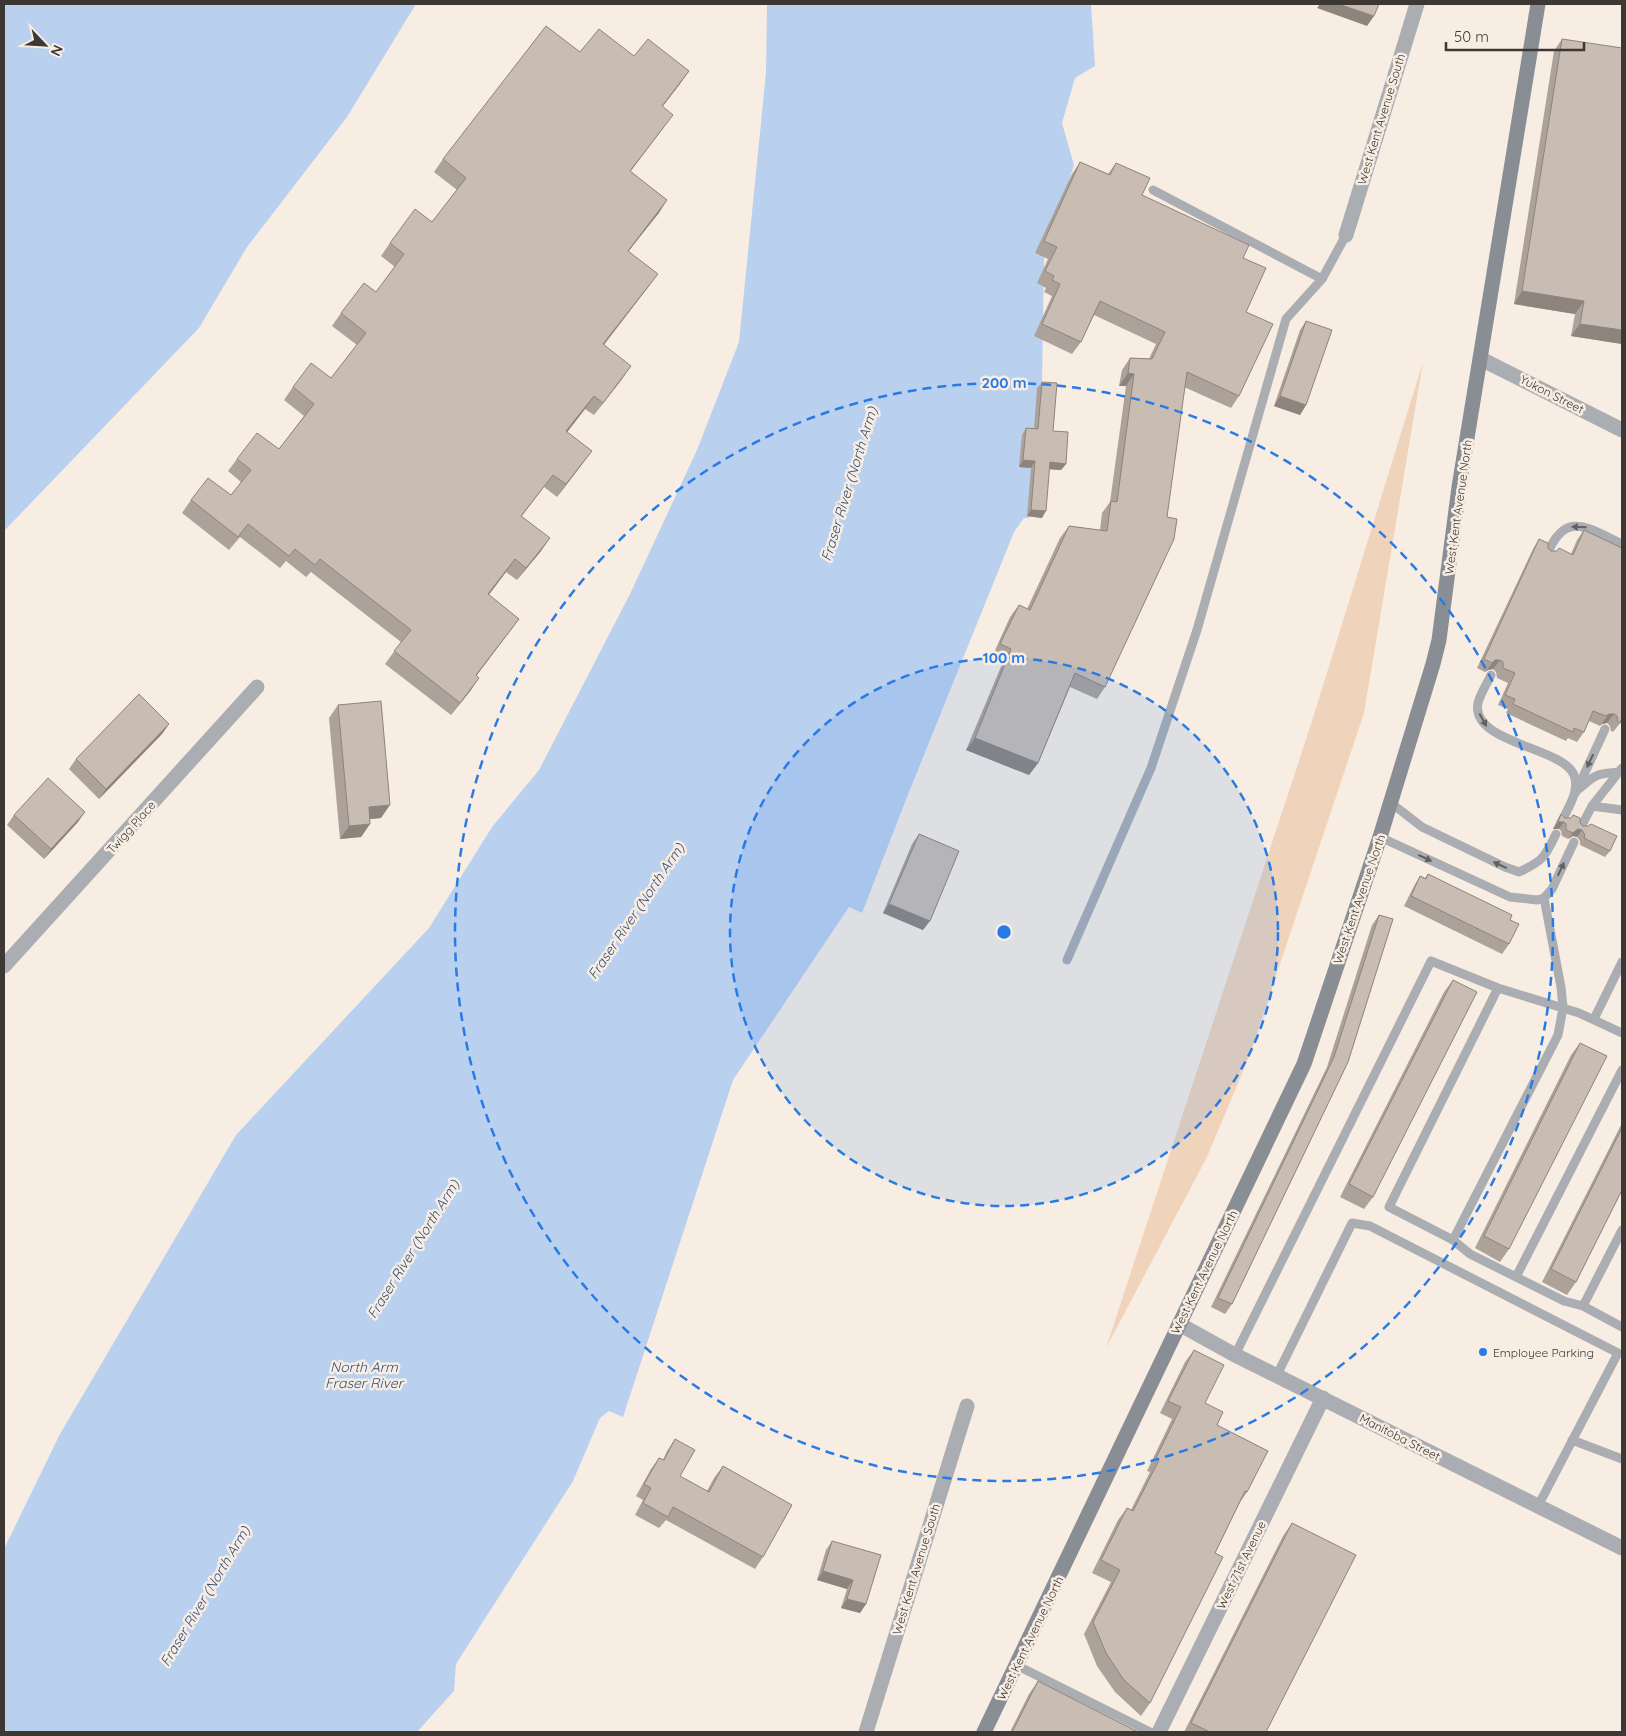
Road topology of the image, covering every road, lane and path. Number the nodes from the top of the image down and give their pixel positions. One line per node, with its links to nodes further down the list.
1 (1417, 4): 4 (street, West Kent Avenue South)
2 (1538, 4): 6 (street, West Kent Avenue North)
3 (1153, 190): 5 (lane)
4 (1346, 235): 5 (lane)
5 (1322, 279): 24 (lane)
6 (1481, 359): 7 (street, Yukon Street); 15 (street, West Kent Avenue North)
7 (1622, 430)
8 (1622, 544): 9 (lane, one-way to 9)
9 (1546, 555)
10 (1491, 675): 14 (lane, one-way to 14)
11 (257, 687): 26 (street, Twigg Place)
12 (1605, 728): 14 (lane, one-way to 14)
13 (1621, 771): 14 (lane); 16 (lane)
14 (1575, 793): 18 (lane)
15 (1391, 803): 20 (lane, one-way to 15); 21 (street, West Kent Avenue North)
16 (1592, 806): 17 (lane); 19 (lane)
17 (1622, 810)
18 (1563, 819)
19 (1581, 827)
20 (1556, 834)
21 (1380, 837): 23 (lane, one-way to 23); 36 (street, West Kent Avenue North)
22 (1574, 842): 23 (lane, one-way to 22)
23 (1544, 898): 28 (lane)
24 (1066, 960)
25 (1622, 962): 29 (lane)
26 (4, 966)
27 (1498, 988): 28 (lane); 33 (lane); 38 (lane)
28 (1563, 1008): 29 (lane); 33 (lane)
29 (1594, 1019): 30 (lane)
30 (1622, 1033)
31 (1622, 1070): 34 (lane)
32 (1622, 1230): 35 (lane)
33 (1453, 1240): 34 (lane)
34 (1516, 1278): 35 (lane)
35 (1583, 1306): 37 (lane)
36 (1179, 1324): 38 (street, Manitoba Street); 46 (street, West Kent Avenue North)
37 (1622, 1327)
38 (1235, 1355): 39 (street, Manitoba Street)
39 (1277, 1375): 40 (street, Manitoba Street); 42 (lane)
40 (1323, 1398): 44 (street, Manitoba Street); 50 (street, West 71st Avenue)
41 (967, 1406): 47 (street, West Kent Avenue South)
42 (1572, 1440): 43 (lane); 44 (lane)
43 (1622, 1459)
44 (1538, 1506): 45 (street, Manitoba Street)
45 (1622, 1548)
46 (1016, 1665): 48 (street, West Kent Avenue North); 49 (lane)
47 (866, 1732)
48 (984, 1732)
49 (1150, 1732)
50 (1159, 1732)

